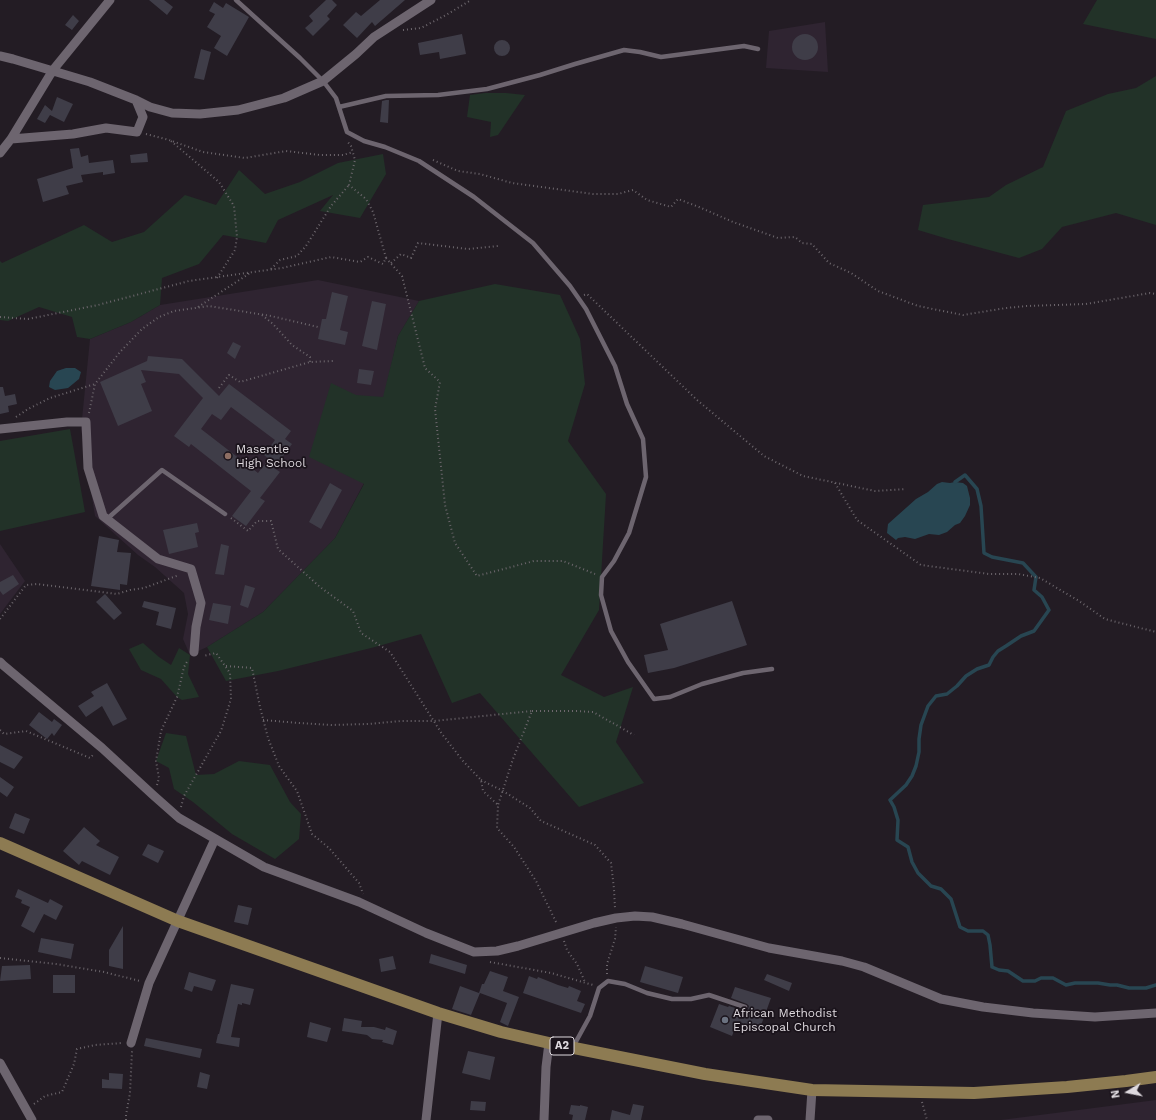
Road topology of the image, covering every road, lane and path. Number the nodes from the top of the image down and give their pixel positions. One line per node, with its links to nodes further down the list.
1 (110, 0): 8 (street)
2 (236, 0): 9 (lane)
3 (431, 0): 5 (street)
4 (472, 0): 5 (path)
5 (386, 29): 9 (street)
6 (758, 49): 11 (lane)
7 (0, 56): 8 (street)
8 (53, 70): 10 (street); 14 (street)
9 (323, 81): 10 (street); 11 (lane)
10 (136, 100): 12 (street)
11 (339, 107): 13 (lane)
12 (137, 132): 14 (street); 15 (path)
13 (347, 132): 16 (path); 18 (lane)
14 (11, 139): 17 (street)
15 (169, 140): 16 (path); 25 (path)
16 (353, 152): 19 (path)
17 (0, 153)
18 (419, 162): 26 (path); 27 (lane)
19 (349, 185): 21 (path); 23 (path)
20 (498, 246): 22 (path)
21 (386, 258): 22 (path); 23 (path)
22 (391, 263): 43 (path)
23 (270, 270): 24 (path)
24 (250, 273): 25 (path); 28 (path)
25 (217, 278): 30 (path)
26 (1156, 294)
27 (577, 296): 38 (path); 43 (lane)
28 (197, 308): 29 (path); 34 (path)
29 (261, 314): 31 (path); 33 (path)
30 (0, 317)
31 (318, 327)
32 (333, 361): 33 (path)
33 (310, 362): 35 (path)
34 (95, 384): 36 (path); 37 (path)
35 (219, 388)
36 (86, 422): 37 (street); 41 (street)
37 (4, 428)
38 (835, 483): 39 (path); 45 (path)
39 (906, 488)
40 (225, 514): 41 (lane); 52 (path)
41 (107, 519): 42 (street)
42 (191, 569): 44 (path); 46 (street)
43 (602, 577): 49 (lane)
44 (0, 619)
45 (1156, 632)
46 (194, 652): 48 (path); 58 (path)
47 (0, 662): 55 (street)
48 (225, 666): 51 (path); 60 (path)
49 (772, 669)
50 (532, 711): 52 (path); 54 (path); 57 (path)
51 (263, 720): 52 (path); 65 (path)
52 (434, 721): 56 (path)
53 (0, 730): 55 (path)
54 (634, 735)
55 (102, 748): 58 (street)
56 (481, 780): 57 (path); 59 (path)
57 (503, 791): 59 (path); 63 (path)
58 (153, 795): 60 (street)
59 (498, 805): 64 (path)
60 (179, 818): 61 (street)
61 (215, 839): 65 (street); 66 (street)
62 (0, 842): 66 (main road, A2)
63 (611, 863)
64 (536, 881)
65 (368, 906): 67 (street)
66 (178, 921): 69 (street); 72 (main road, A2)
67 (474, 952): 70 (path); 73 (street)
68 (0, 958): 69 (path)
69 (149, 983): 74 (street)
70 (599, 988): 71 (lane); 76 (lane)
71 (745, 1007)
72 (438, 1013): 75 (main road, A2); 84 (street)
73 (1156, 1013)
74 (131, 1043): 81 (path); 83 (path)
75 (549, 1044): 76 (main road, A2); 85 (street)
76 (573, 1048): 79 (main road, A2)
77 (0, 1063): 81 (street)
78 (1156, 1077): 80 (main road, A2)
79 (812, 1090): 80 (main road, A2); 88 (street)
80 (918, 1092): 89 (path)
81 (26, 1109): 82 (street)
82 (32, 1120)
83 (126, 1120)
84 (426, 1120)
85 (544, 1120)
86 (758, 1120): 87 (street)
87 (768, 1120)
88 (810, 1120)
89 (927, 1120)

